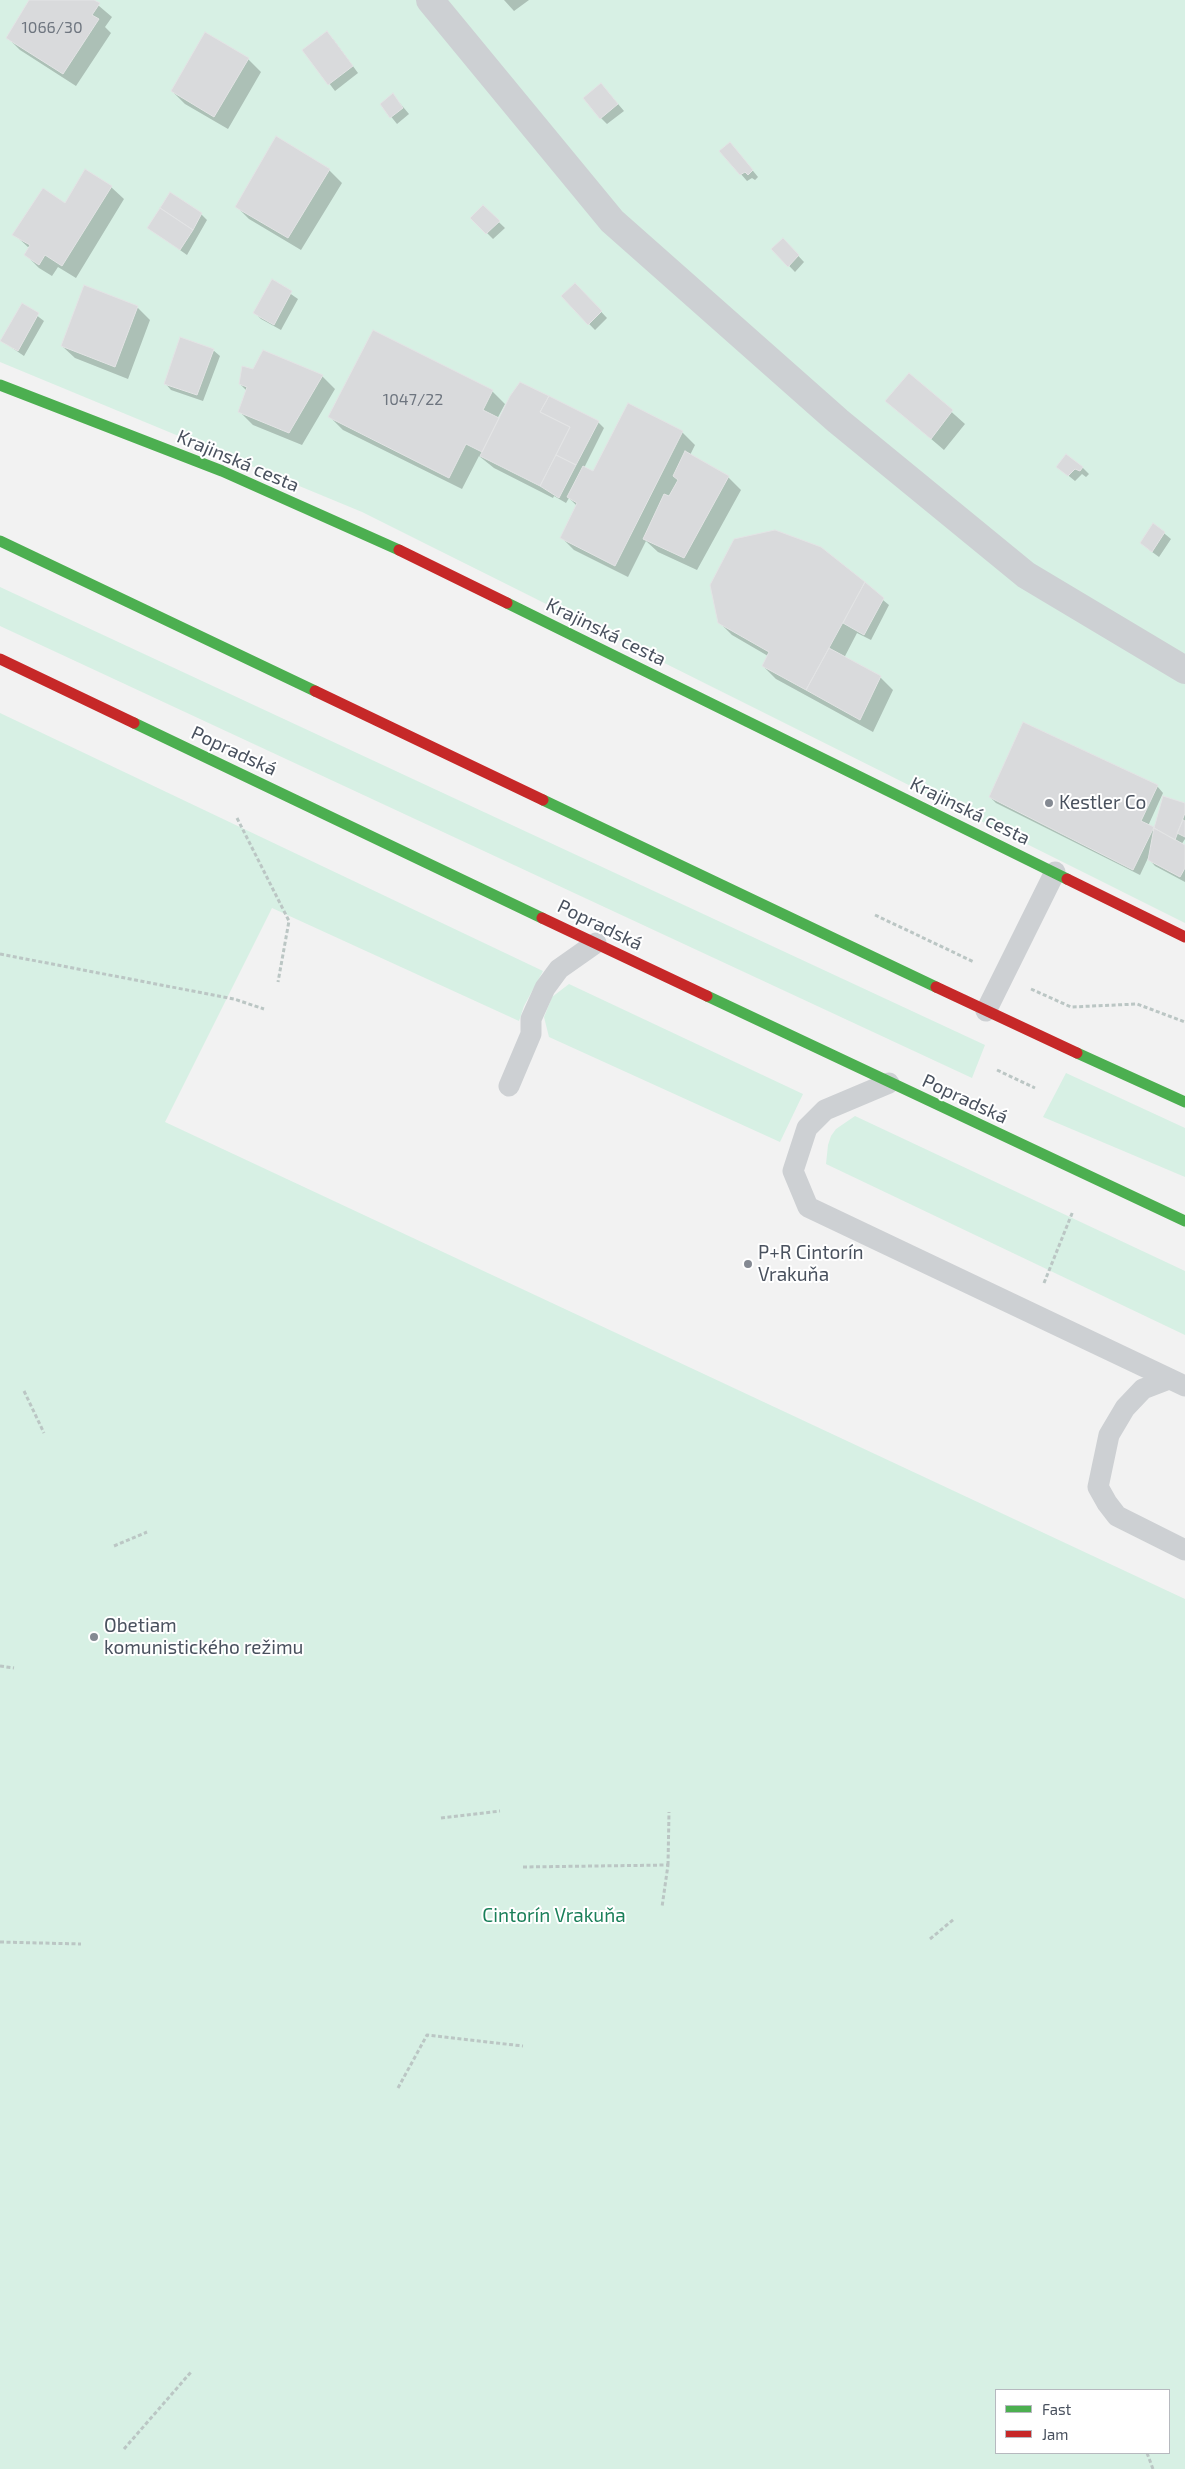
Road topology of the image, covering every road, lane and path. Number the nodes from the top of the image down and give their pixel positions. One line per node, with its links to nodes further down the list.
1 (430, 0): 5 (street)
2 (0, 385): 7 (main road, Krajinská cesta)
3 (0, 541): 15 (main road)
4 (0, 659): 10 (main road, Popradská)
5 (1185, 670)
6 (237, 818): 13 (path)
7 (1055, 872): 9 (main road, Krajinská cesta); 12 (lane)
8 (875, 915): 12 (path)
9 (1185, 937)
10 (596, 943): 18 (main road, Popradská); 19 (lane)
11 (0, 954): 14 (path)
12 (1003, 976): 15 (lane); 16 (path)
13 (278, 982)
14 (264, 1008)
15 (986, 1011): 21 (main road)
16 (1185, 1022)
17 (997, 1070): 20 (path)
18 (889, 1083): 23 (main road, Popradská); 25 (lane)
19 (509, 1086)
20 (1035, 1088)
21 (1185, 1102)
22 (1073, 1211): 24 (path)
23 (1185, 1221)
24 (1046, 1279)
25 (1177, 1382): 30 (lane)
26 (24, 1391): 27 (path)
27 (44, 1434)
28 (147, 1532): 29 (path)
29 (114, 1546)
30 (1185, 1550)
31 (0, 1666): 32 (path)
32 (14, 1668)
33 (500, 1811): 35 (path)
34 (669, 1812): 36 (path)
35 (441, 1818)
36 (668, 1865): 37 (path); 38 (path)
37 (523, 1867)
38 (662, 1907)
39 (954, 1919): 40 (path)
40 (930, 1939)
41 (0, 1942): 42 (path)
42 (81, 1944)
43 (524, 2046): 44 (path)
44 (398, 2088)
45 (191, 2372): 46 (path)
46 (124, 2449)
47 (1147, 2454): 48 (path)
48 (1152, 2469)

